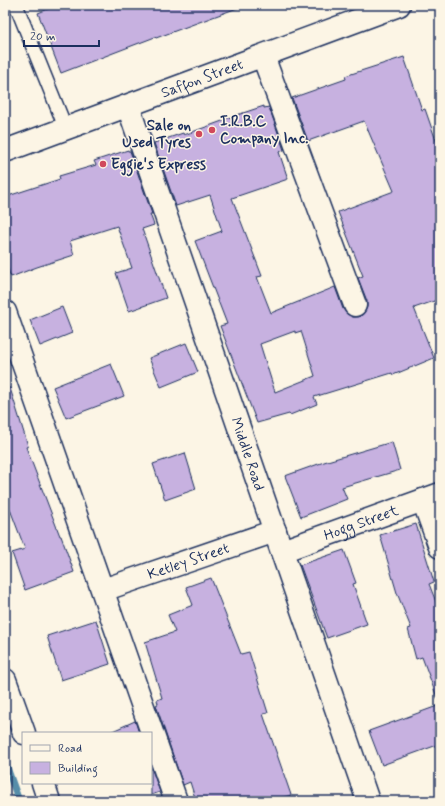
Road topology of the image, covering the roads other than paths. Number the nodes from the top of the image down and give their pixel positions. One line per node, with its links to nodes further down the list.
1 (16, 5): 5 (lane)
2 (400, 5): 3 (street, Saffon Street)
3 (263, 56): 4 (street, Saffon Street); 7 (street)
4 (128, 106): 5 (street, Saffon Street); 10 (street, Middle Road)
5 (66, 129): 6 (street, Saffon Street)
6 (5, 151)
7 (355, 304)
8 (5, 312): 12 (street)
9 (432, 497): 10 (street, Hogg Street); 11 (street)
10 (278, 541): 12 (street, Ketley Street); 20 (street, Middle Road)
11 (440, 547)
12 (102, 590): 15 (street)
13 (5, 680): 14 (street)
14 (24, 732)
15 (152, 732)
16 (152, 733): 19 (street)
17 (43, 784): 18 (street)
18 (49, 801)
19 (176, 801)
20 (368, 801)

